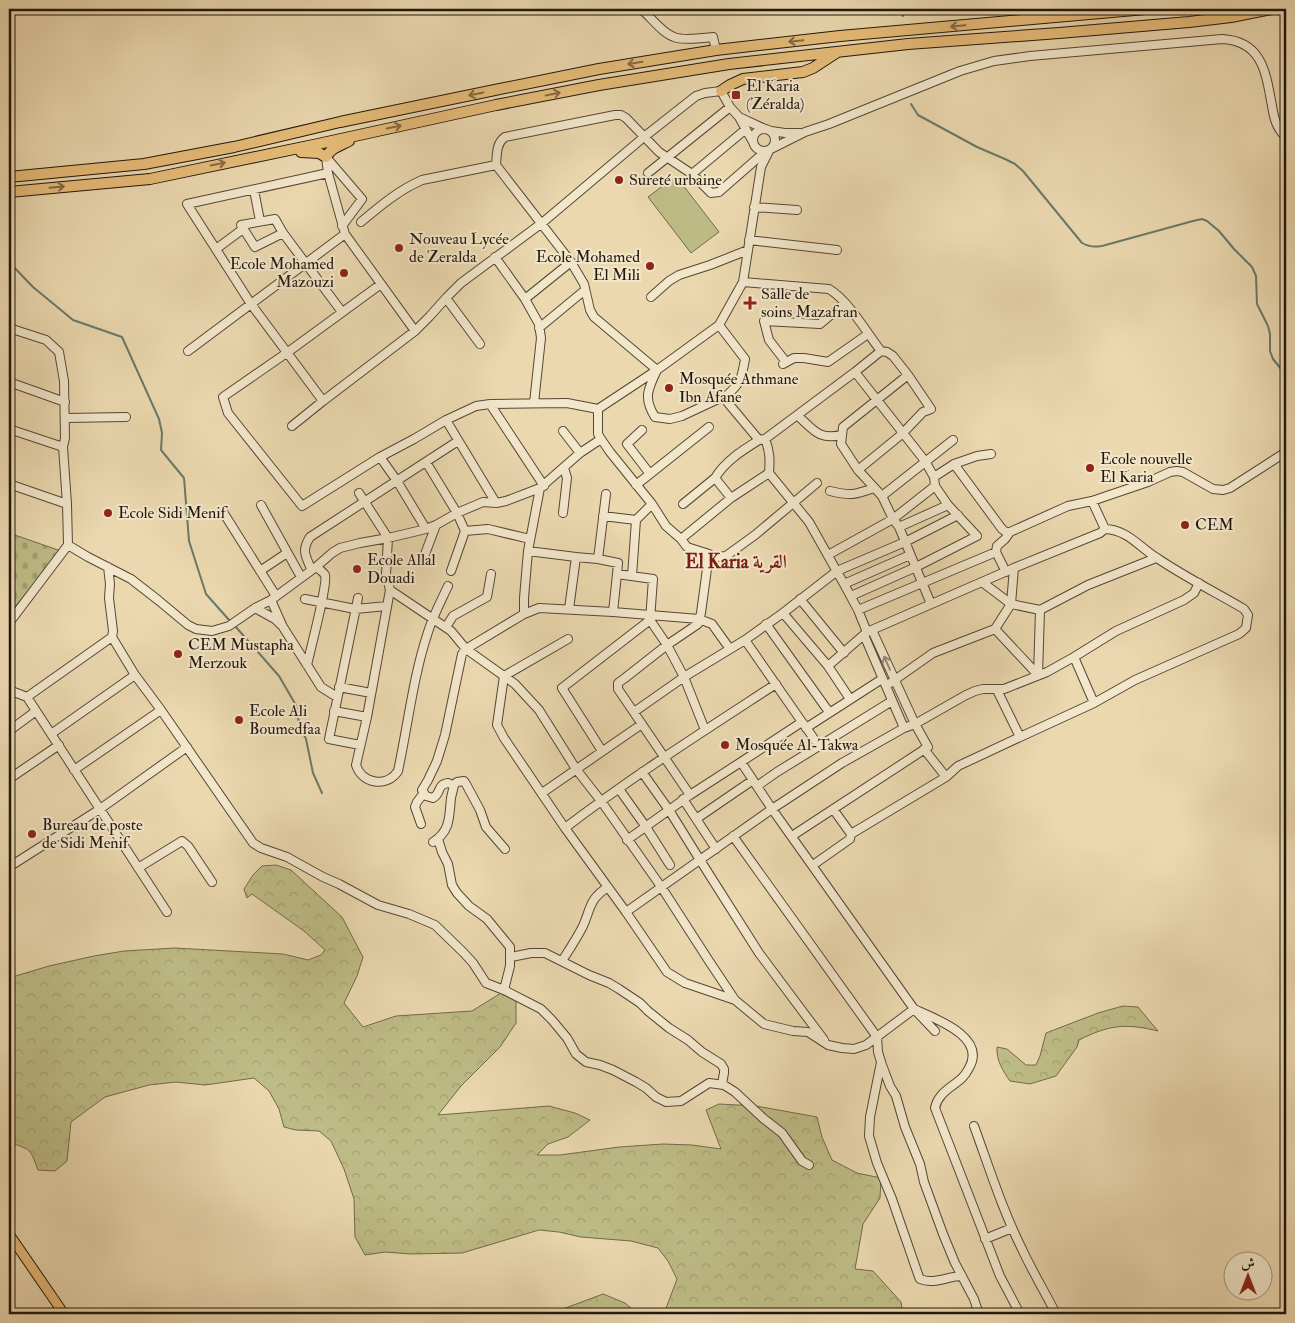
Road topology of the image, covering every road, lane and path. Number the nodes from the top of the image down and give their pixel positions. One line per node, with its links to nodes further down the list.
1 (641, 9): 6 (street)
2 (1050, 9): 5 (highway)
3 (1146, 9): 5 (highway)
4 (1272, 9): 7 (highway)
5 (1020, 21): 6 (highway, one-way to 6)
6 (716, 50): 28 (highway, one-way to 28)
7 (838, 52): 8 (highway); 13 (highway, one-way to 7)
8 (720, 91): 9 (street); 15 (street)
9 (730, 107): 10 (street); 21 (street)
10 (739, 117): 11 (street); 12 (street)
11 (746, 129): 17 (street); 27 (street)
12 (769, 130): 14 (street); 17 (street); 18 (street)
13 (369, 132): 19 (highway); 22 (highway)
14 (805, 132): 16 (street); 18 (street)
15 (644, 137): 21 (street); 23 (street); 35 (street)
16 (1286, 137)
17 (753, 142): 20 (street)
18 (771, 149): 20 (street); 24 (street)
19 (282, 151): 22 (highway); 30 (highway, one-way to 19)
20 (758, 153): 24 (street); 27 (street)
21 (666, 157): 26 (street); 27 (street)
22 (326, 158): 25 (street); 36 (street)
23 (496, 165): 34 (street); 35 (street)
24 (761, 167): 31 (street)
25 (328, 173): 29 (street); 36 (street)
26 (648, 173)
27 (692, 174)
28 (9, 177)
29 (254, 190): 33 (street); 41 (street)
30 (9, 192)
31 (754, 206): 32 (street); 40 (street)
32 (797, 210)
33 (260, 221): 37 (street); 38 (street)
34 (361, 222)
35 (542, 223): 44 (street); 45 (street)
36 (342, 226): 39 (street)
37 (243, 229): 38 (street); 41 (street)
38 (283, 233): 46 (street)
39 (345, 234): 46 (street); 48 (street)
40 (749, 240): 42 (street); 43 (street)
41 (216, 249): 54 (street)
42 (748, 250): 47 (street); 50 (street)
43 (837, 250)
44 (495, 257): 51 (street); 52 (street)
45 (571, 262): 49 (street); 52 (street)
46 (306, 263): 54 (street); 55 (street)
47 (743, 282): 53 (street); 56 (street)
48 (381, 284): 55 (street); 59 (street)
49 (585, 290): 58 (street); 65 (street)
50 (651, 297)
51 (446, 298): 59 (street); 61 (street)
52 (525, 299): 58 (street)
53 (845, 303): 60 (street); 60 (street)
54 (250, 304): 62 (street); 64 (street)
55 (342, 312): 64 (street)
56 (719, 325): 65 (street); 69 (street)
57 (9, 328): 71 (street)
58 (540, 328): 74 (street)
59 (415, 331): 72 (street)
60 (868, 334): 63 (street)
61 (480, 344)
62 (188, 351)
63 (881, 351): 66 (street); 67 (street)
64 (288, 352): 72 (street); 97 (street)
65 (657, 370): 69 (street); 75 (street)
66 (855, 372): 70 (street); 76 (street)
67 (908, 375): 70 (street); 85 (street)
68 (9, 382): 71 (street)
69 (727, 395): 89 (street)
70 (876, 400): 85 (street); 86 (street)
71 (64, 402): 78 (street)
72 (323, 402): 80 (street)
73 (490, 404): 74 (street); 79 (street); 112 (street)
74 (534, 404): 75 (street)
75 (598, 409): 88 (street)
76 (798, 416): 87 (street); 89 (street)
77 (126, 417): 78 (street)
78 (65, 418): 93 (street)
79 (446, 420): 91 (street); 97 (street)
80 (292, 426)
81 (709, 427): 104 (street)
82 (9, 430): 93 (street)
83 (642, 430): 104 (street)
84 (563, 431): 95 (street)
85 (902, 434): 98 (street); 102 (street)
86 (842, 435): 87 (street); 92 (street)
87 (832, 437): 92 (street)
88 (601, 439): 95 (street); 110 (street)
89 (762, 439): 103 (street); 106 (street)
90 (953, 440): 98 (street)
91 (458, 441): 99 (street); 122 (street)
92 (841, 444): 102 (street)
93 (63, 448): 123 (street)
94 (1286, 452): 119 (street)
95 (580, 453): 101 (street)
96 (991, 454): 100 (street)
97 (380, 457): 107 (street)
98 (925, 461): 105 (street); 117 (street)
99 (426, 462): 107 (street); 129 (street)
100 (954, 464): 105 (street); 140 (street)
101 (564, 468): 112 (street); 130 (street)
102 (858, 470): 113 (street)
103 (769, 473): 118 (street); 121 (street)
104 (650, 474): 110 (street)
105 (934, 477): 111 (street)
106 (715, 478): 118 (street); 125 (street)
107 (397, 481): 120 (street); 137 (street)
108 (817, 483): 121 (street)
109 (9, 484): 123 (street)
110 (636, 485): 124 (street)
111 (935, 486): 126 (street); 133 (street)
112 (542, 487): 122 (street); 142 (street)
113 (874, 488): 114 (street); 117 (street)
114 (830, 491)
115 (359, 493): 120 (street)
116 (606, 494): 132 (street)
117 (882, 496): 133 (street)
118 (731, 498): 143 (street)
119 (1092, 501): 138 (street); 140 (street)
120 (365, 502): 141 (street); 158 (street)
121 (793, 502): 149 (street); 152 (street)
122 (496, 503): 129 (street)
123 (67, 504): 145 (street)
124 (652, 504): 134 (street); 143 (street)
125 (683, 504)
126 (948, 505): 131 (street); 136 (street)
127 (261, 506): 148 (street)
128 (223, 512): 160 (street)
129 (457, 513): 135 (street); 139 (street)
130 (563, 513)
131 (958, 515): 144 (street); 157 (street)
132 (603, 516): 134 (street); 154 (street)
133 (893, 519): 136 (street); 149 (street)
134 (636, 520): 165 (street)
135 (436, 525): 137 (street); 155 (street)
136 (899, 527): 144 (street)
137 (426, 528): 141 (street)
138 (1105, 528): 153 (street); 159 (street)
139 (464, 531): 142 (street); 161 (street)
140 (1010, 532): 147 (street)
141 (388, 538): 158 (street); 172 (street)
142 (530, 538): 146 (street)
143 (681, 539): 152 (street)
144 (905, 542): 150 (street); 162 (street)
145 (68, 545): 156 (street); 193 (street)
146 (528, 552): 151 (street); 189 (street)
147 (996, 552): 159 (street); 168 (street)
148 (287, 553): 160 (street); 166 (street)
149 (828, 555): 162 (street)
150 (910, 555): 157 (street); 170 (street)
151 (576, 556): 154 (street); 184 (street)
152 (708, 558): 192 (street)
153 (1156, 558): 169 (street); 186 (street)
154 (598, 559): 164 (street)
155 (422, 562)
156 (108, 567): 182 (street); 199 (street)
157 (916, 567): 168 (street); 173 (street)
158 (314, 568): 166 (street); 178 (street)
159 (1010, 570): 167 (street); 180 (street)
160 (260, 571): 174 (street)
161 (451, 571)
162 (837, 572): 170 (street); 177 (street)
163 (491, 574): 196 (street)
164 (617, 574): 165 (street); 187 (street)
165 (632, 576): 191 (street)
166 (301, 577): 174 (street)
167 (982, 582): 179 (street); 180 (street)
168 (922, 583): 179 (street); 185 (street)
169 (1199, 583): 206 (street); 224 (street)
170 (844, 584): 173 (street)
171 (448, 586): 190 (street)
172 (390, 590): 181 (street); 190 (street)
173 (851, 596): 185 (street)
174 (273, 598): 182 (street); 195 (street)
175 (358, 598): 183 (street)
176 (305, 599): 178 (street)
177 (800, 600): 188 (street); 205 (street)
178 (322, 603): 183 (street); 207 (street)
179 (931, 604): 198 (street)
180 (1011, 604): 186 (street); 197 (street)
181 (387, 606): 183 (street); 218 (street)
182 (255, 608): 195 (street)
183 (355, 609): 216 (street)
184 (570, 609): 187 (street); 189 (street)
185 (858, 610): 198 (street)
186 (1040, 610): 210 (street)
187 (613, 612): 191 (street)
188 (783, 612): 194 (street); 208 (street)
189 (524, 614): 203 (street)
190 (434, 618): 196 (street); 240 (street)
191 (650, 618): 192 (street); 202 (street); 244 (street)
192 (699, 619): 202 (street); 204 (street)
193 (9, 623)
194 (766, 624): 201 (street); 229 (street)
195 (284, 627): 207 (street)
196 (446, 627): 203 (street)
197 (995, 629): 210 (street); 213 (street)
198 (868, 632): 205 (street); 213 (street, one-way to 198); 214 (street)
199 (112, 637): 209 (street); 220 (street)
200 (568, 639): 211 (street)
201 (744, 640): 204 (street); 215 (street)
202 (667, 645): 212 (street); 228 (street)
203 (466, 648): 211 (street); 255 (street)
204 (730, 649): 212 (street)
205 (844, 653): 208 (street)
206 (1074, 657): 210 (street); 224 (street)
207 (307, 665): 221 (street)
208 (828, 666): 222 (street)
209 (135, 674): 225 (street); 237 (street)
210 (1038, 675): 217 (street)
211 (504, 676): 247 (street); 256 (street)
212 (684, 677): 228 (street); 235 (street)
213 (895, 681): 214 (street); 231 (street)
214 (884, 683): 222 (street); 223 (street)
215 (776, 684): 233 (street); 235 (street)
216 (339, 687): 218 (street); 221 (street)
217 (997, 690): 231 (street); 238 (street)
218 (371, 693): 230 (street)
219 (9, 696): 220 (street)
220 (27, 697): 226 (street)
221 (337, 697): 227 (street)
222 (850, 699): 229 (street)
223 (892, 701): 234 (street); 241 (street)
224 (1094, 703): 238 (street)
225 (161, 710): 242 (street); 248 (street)
226 (36, 711): 236 (street); 237 (street)
227 (334, 711): 230 (street); 240 (street)
228 (634, 712): 232 (street)
229 (829, 712): 233 (street)
230 (367, 717): 240 (street)
231 (915, 723): 234 (street); 243 (street)
232 (642, 724): 244 (street); 245 (street)
233 (804, 725): 241 (street); 246 (street)
234 (904, 728): 260 (street)
235 (705, 730): 245 (street)
236 (9, 731)
237 (51, 734): 239 (street)
238 (1020, 737): 250 (street)
239 (59, 745): 248 (street); 251 (street)
240 (360, 745)
241 (819, 746): 252 (street)
242 (187, 748): 259 (street); 285 (street)
243 (924, 749): 250 (street); 261 (street)
244 (602, 751): 247 (street)
245 (664, 757): 249 (street); 257 (street)
246 (741, 762): 252 (street); 257 (street)
247 (576, 769): 256 (street); 258 (street)
248 (74, 770): 259 (street)
249 (642, 772): 254 (street); 262 (street)
250 (946, 777): 267 (street)
251 (9, 779)
252 (755, 783): 260 (street); 263 (street)
253 (454, 785): 255 (street); 271 (street); 283 (street)
254 (618, 789): 258 (street); 265 (street)
255 (424, 793): 264 (street)
256 (542, 793): 266 (street)
257 (686, 797): 262 (street); 263 (street)
258 (600, 800): 266 (street); 270 (street)
259 (100, 809): 276 (street); 277 (street)
260 (772, 809): 268 (street); 269 (street)
261 (833, 809): 267 (street); 269 (street)
262 (669, 810): 265 (street); 273 (street)
263 (696, 819): 272 (street)
264 (421, 824)
265 (646, 827): 270 (street); 274 (street)
266 (564, 828): 279 (street)
267 (851, 834): 275 (street)
268 (733, 836): 272 (street); 289 (street)
269 (792, 836): 275 (street)
270 (628, 840): 280 (street)
271 (505, 849)
272 (716, 849): 273 (street)
273 (700, 860): 280 (street); 290 (street)
274 (670, 865)
275 (812, 865): 287 (street)
276 (9, 866)
277 (138, 868): 278 (street); 281 (street)
278 (212, 882)
279 (608, 888): 282 (street); 284 (street)
280 (662, 888): 282 (street); 286 (street)
281 (167, 912)
282 (626, 912): 286 (street)
283 (510, 957): 284 (street); 285 (street)
284 (562, 961): 292 (street)
285 (504, 990): 292 (street)
286 (735, 1000): 290 (street)
287 (914, 1009): 288 (street); 289 (street); 297 (street)
288 (935, 1031)
289 (877, 1037): 290 (street); 291 (street)
290 (828, 1045)
291 (881, 1061): 298 (street); 298 (street)
292 (722, 1084): 294 (street)
293 (974, 1126): 295 (street)
294 (809, 1165)
295 (1012, 1228): 297 (street); 302 (street)
296 (9, 1234): 299 (main road)
297 (985, 1238): 301 (street)
298 (962, 1276): 300 (street)
299 (64, 1314)
300 (979, 1314)
301 (1020, 1314)
302 (1056, 1314)

